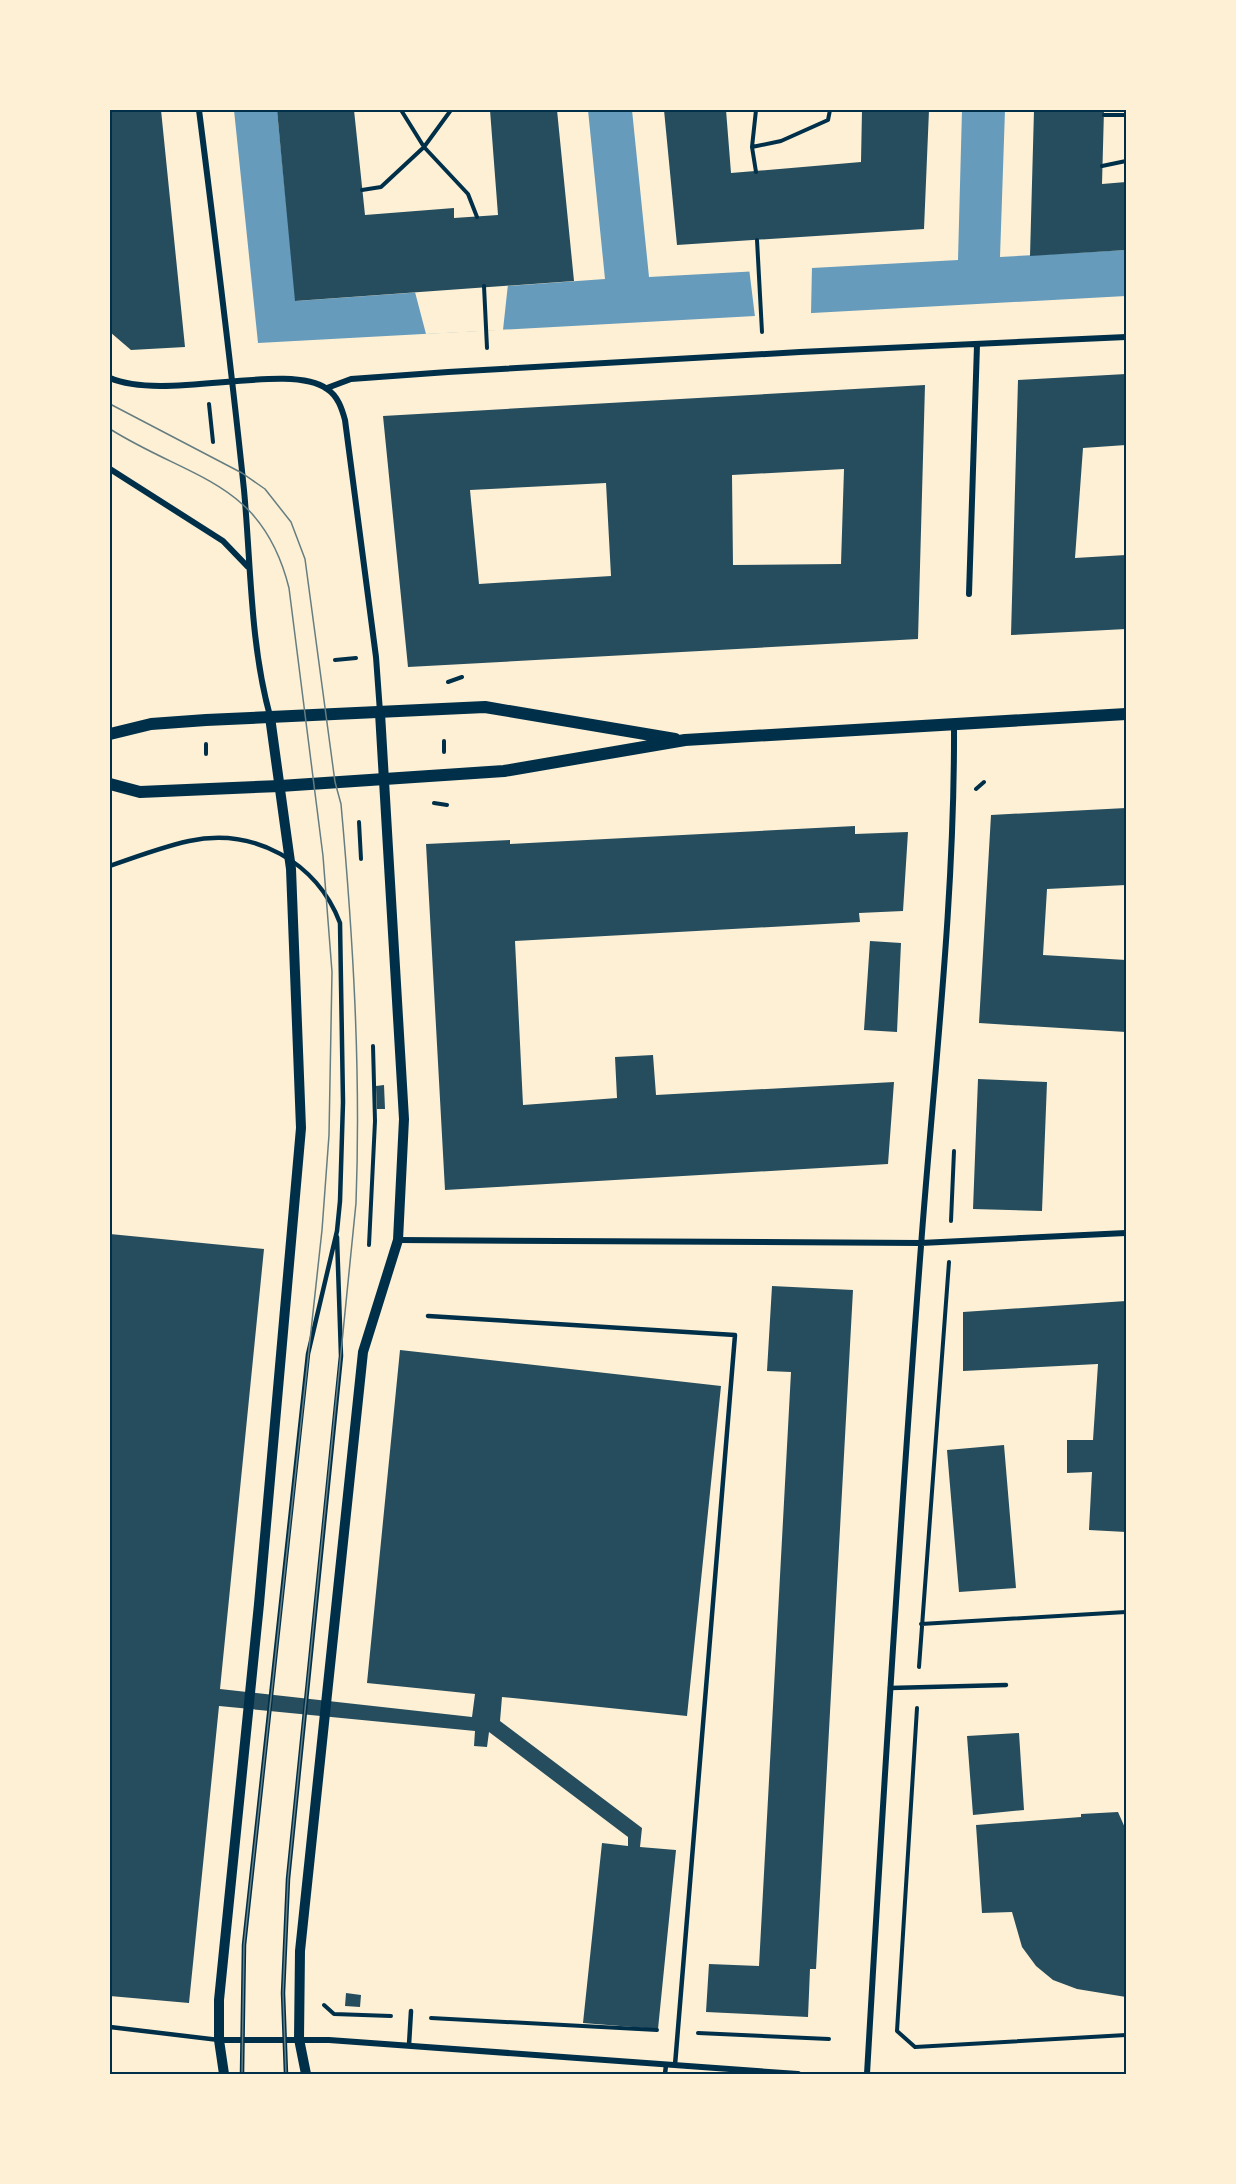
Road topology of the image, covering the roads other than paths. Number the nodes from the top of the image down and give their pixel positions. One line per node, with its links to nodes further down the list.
1 (199, 110): 5 (street)
2 (1126, 337): 3 (street)
3 (976, 345): 6 (street); 9 (street)
4 (110, 378): 5 (street)
5 (233, 383): 6 (street); 8 (street)
6 (327, 388): 10 (street)
7 (110, 469): 8 (street)
8 (248, 568): 12 (street)
9 (969, 594)
10 (380, 713): 12 (main road); 15 (main road); 16 (street)
11 (1126, 714): 13 (main road)
12 (270, 717): 14 (main road); 18 (street)
13 (954, 723): 15 (main road); 24 (street)
14 (110, 734)
15 (685, 740): 16 (main road)
16 (385, 779): 18 (main road); 23 (street)
17 (110, 784): 18 (main road)
18 (280, 786): 19 (street)
19 (289, 857): 20 (lane); 21 (lane); 32 (street)
20 (110, 866)
21 (337, 1231): 30 (lane); 33 (lane)
22 (1126, 1233): 24 (street)
23 (398, 1240): 24 (street); 31 (street)
24 (921, 1243): 27 (street)
25 (428, 1316): 36 (lane)
26 (1006, 1685): 27 (lane)
27 (890, 1688): 43 (street)
28 (411, 2014): 34 (lane)
29 (110, 2027): 32 (lane)
30 (284, 2039): 31 (street); 33 (street); 39 (lane)
31 (299, 2039): 34 (street); 40 (street)
32 (219, 2040): 33 (street); 37 (street)
33 (241, 2040): 38 (lane)
34 (409, 2046): 35 (street)
35 (666, 2065): 36 (street); 41 (lane)
36 (675, 2065): 42 (street)
37 (224, 2074)
38 (242, 2074)
39 (286, 2074)
40 (306, 2074)
41 (665, 2074)
42 (798, 2074)
43 (867, 2074)

